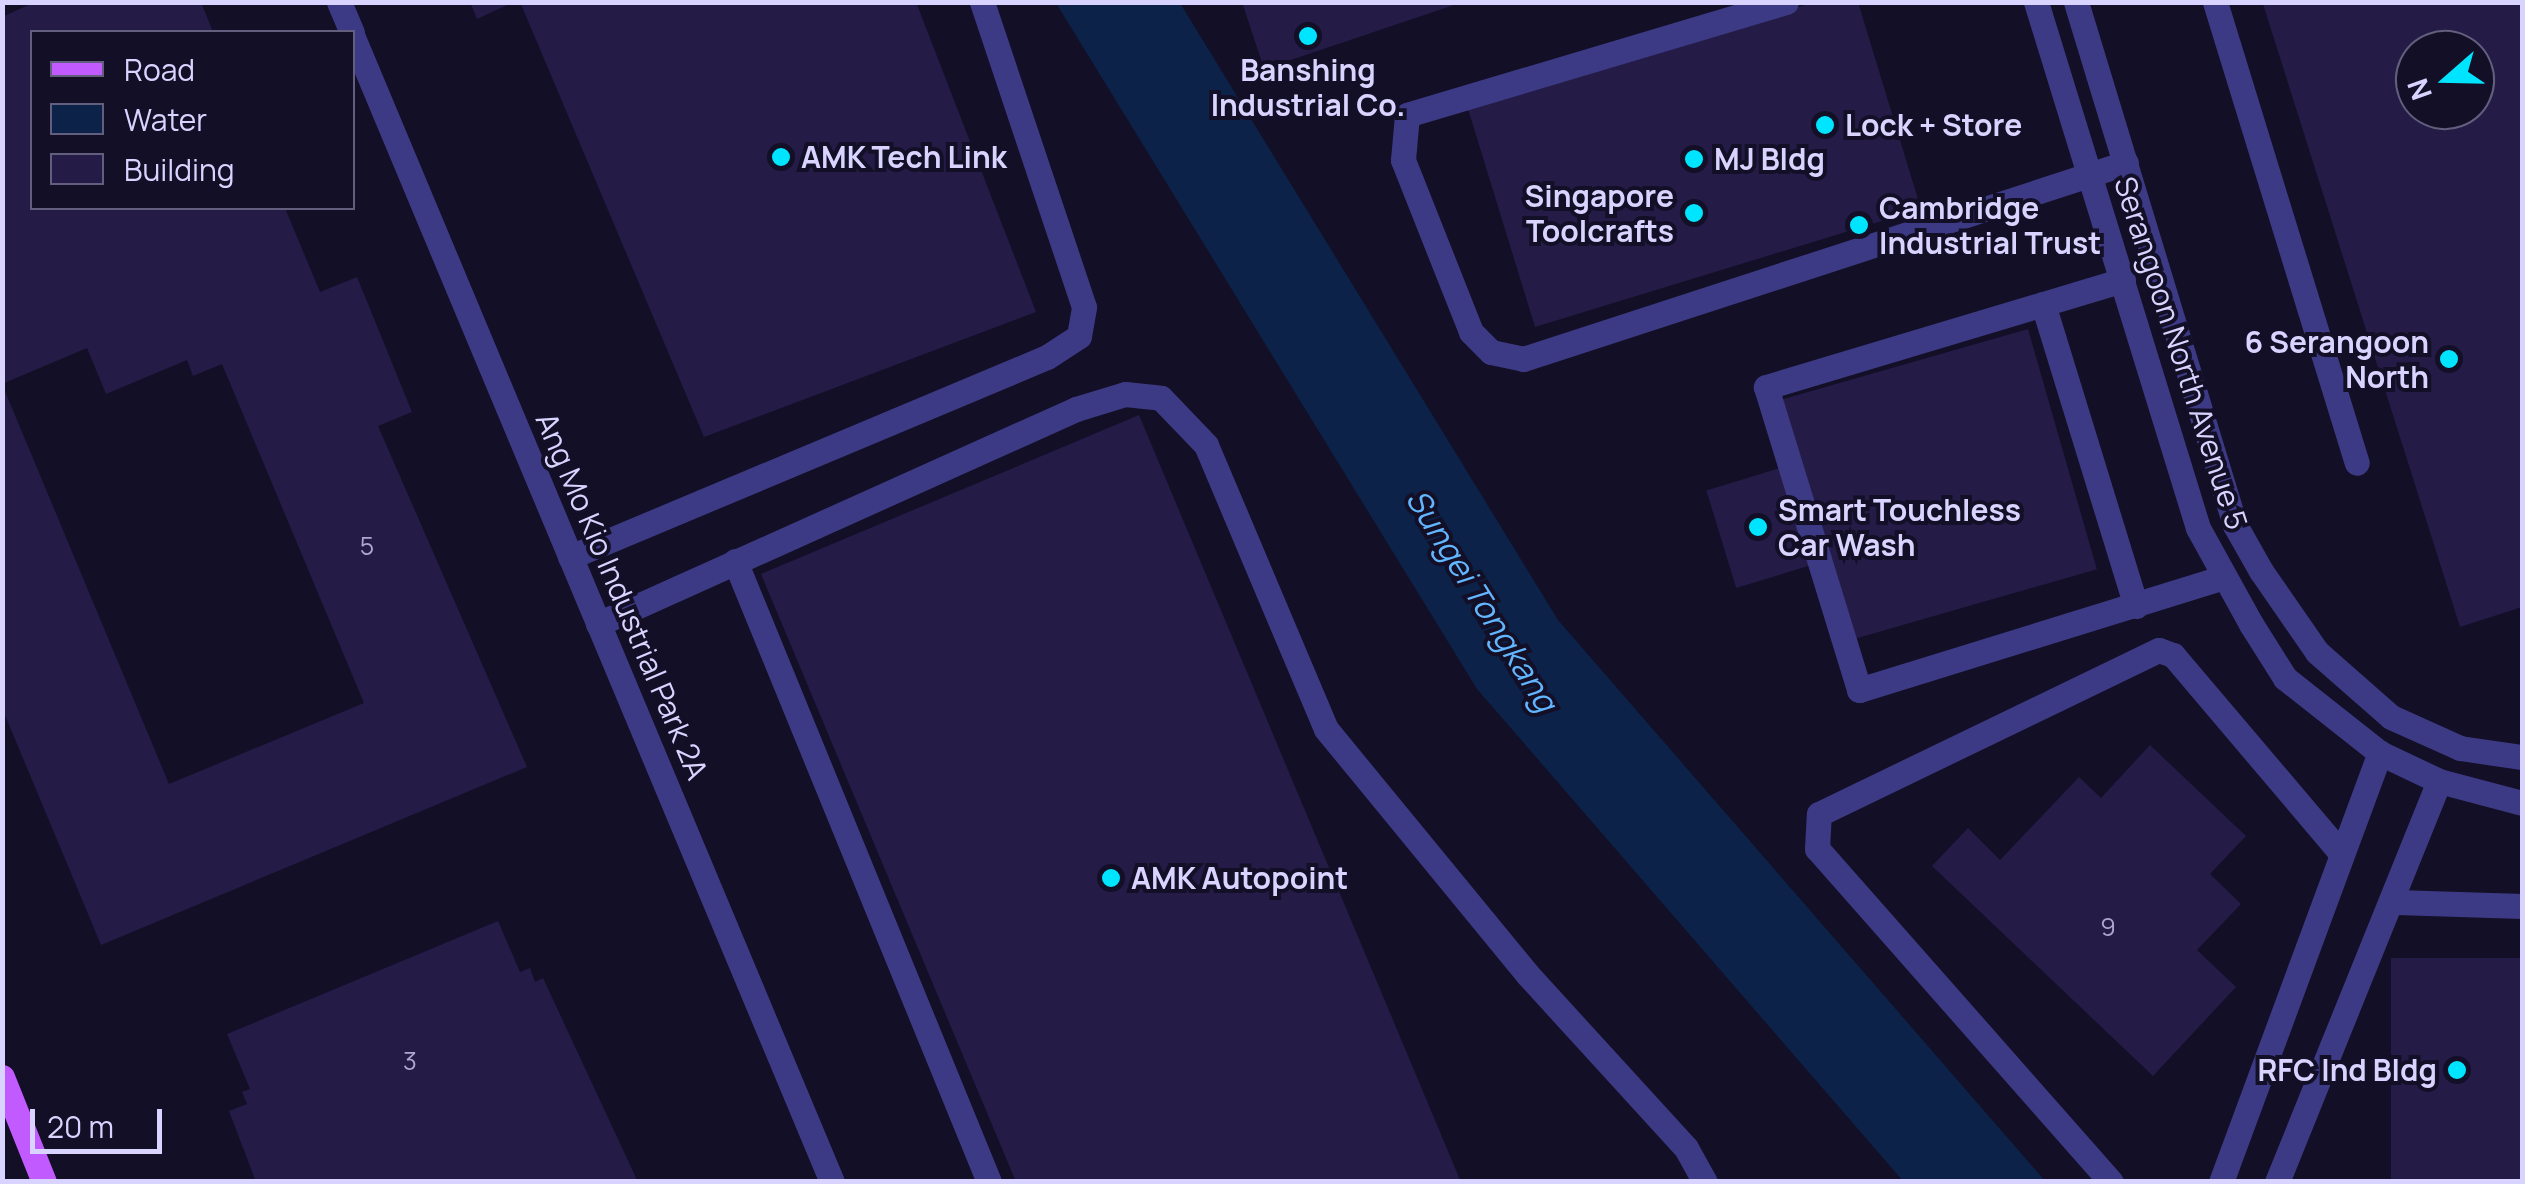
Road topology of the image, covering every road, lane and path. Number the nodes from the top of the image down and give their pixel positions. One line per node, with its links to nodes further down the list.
1 (339, 2): 7 (street, Ang Mo Kio Industrial Park 2A)
2 (982, 2): 14 (street)
3 (1786, 2): 10 (street)
4 (2036, 2): 10 (street, Serangoon North Avenue 5)
5 (2076, 2): 9 (street, Serangoon North Avenue 5)
6 (2215, 2): 13 (street)
7 (350, 30)
8 (355, 41): 14 (street, Ang Mo Kio Industrial Park 2A)
9 (2126, 163): 10 (street); 20 (street, Serangoon North Avenue 5)
10 (2091, 175): 11 (street, Serangoon North Avenue 5)
11 (2123, 280): 12 (street); 16 (street, Serangoon North Avenue 5)
12 (2043, 304): 17 (street); 17 (street)
13 (2357, 463)
14 (570, 556): 18 (street, Ang Mo Kio Industrial Park 2A)
15 (735, 561): 18 (street); 29 (street); 30 (street)
16 (2222, 577): 17 (street); 19 (street, Serangoon North Avenue 5)
17 (2136, 606)
18 (598, 624): 28 (street, Ang Mo Kio Industrial Park 2A)
19 (2380, 753): 21 (street, Serangoon North Avenue 5); 23 (street)
20 (2522, 756)
21 (2439, 781): 22 (street, Serangoon North Avenue 5); 24 (street)
22 (2522, 803)
23 (2341, 852): 31 (street); 32 (street)
24 (2396, 902): 25 (street); 33 (street)
25 (2522, 906)
26 (2, 1076): 27 (main road)
27 (44, 1182)
28 (832, 1182)
29 (989, 1182)
30 (1705, 1182)
31 (2111, 1182)
32 (2221, 1182)
33 (2277, 1182)

